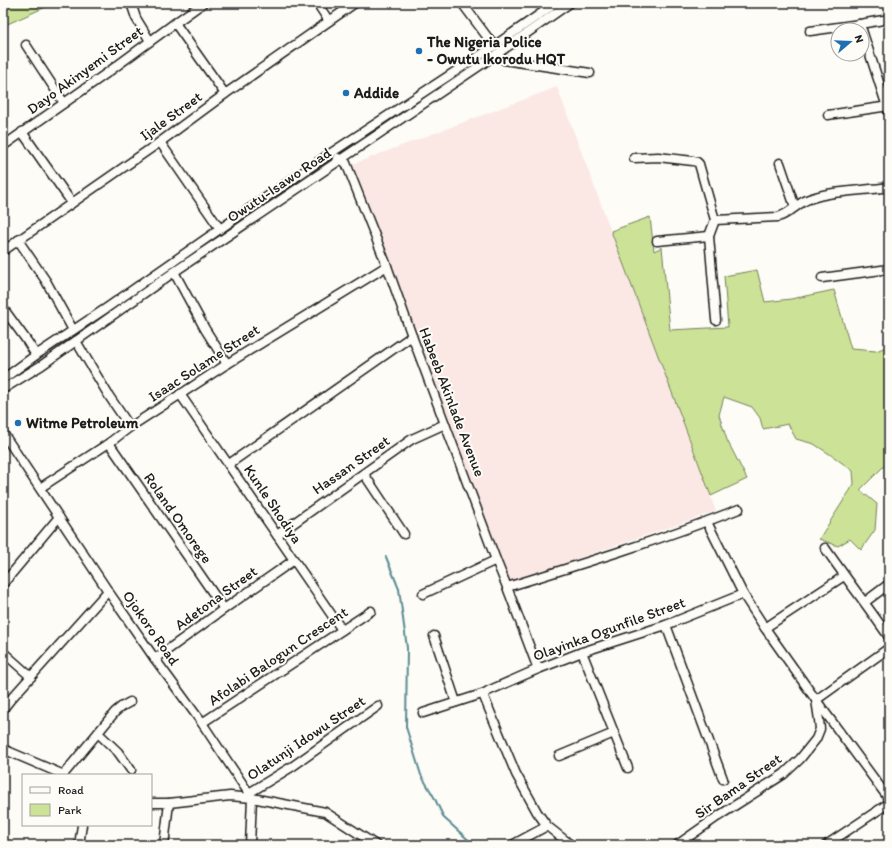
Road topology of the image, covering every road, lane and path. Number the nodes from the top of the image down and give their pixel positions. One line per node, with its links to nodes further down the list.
1 (131, 3): 14 (street)
2 (203, 3): 10 (street, Dayo Akinyemi Street)
3 (317, 3): 9 (street)
4 (355, 3): 9 (street, Ijale Street)
5 (462, 3): 16 (street)
6 (556, 3): 16 (street, Owutu-Isawo Road)
7 (570, 3): 16 (street, Owutu-Isawo Road)
8 (889, 19): 11 (street)
9 (329, 21): 19 (street, Ijale Street)
10 (175, 23): 14 (street, Dayo Akinyemi Street); 19 (street)
11 (870, 25)
12 (830, 30): 13 (street)
13 (810, 31)
14 (150, 41): 20 (street, Dayo Akinyemi Street)
15 (26, 45): 20 (street)
16 (496, 50): 18 (street); 26 (street, Owutu-Isawo Road); 28 (street, Owutu-Isawo Road)
17 (870, 55): 21 (street)
18 (590, 73)
19 (225, 94): 24 (street, Ijale Street)
20 (64, 103): 23 (street, Dayo Akinyemi Street)
21 (888, 108): 22 (street)
22 (828, 115)
23 (22, 132): 25 (street, Dayo Akinyemi Street); 31 (street)
24 (160, 142): 31 (street, Ijale Street); 34 (street)
25 (3, 146)
26 (331, 153): 28 (street, Habeeb Akinlade Avenue); 34 (street, Owutu-Isawo Road)
27 (634, 158): 33 (street)
28 (341, 160): 39 (street, Habeeb Akinlade Avenue); 41 (street, Owutu-Isawo Road)
29 (780, 163): 32 (street)
30 (889, 187): 32 (street)
31 (72, 203): 36 (street, Ijale Street)
32 (795, 207): 33 (street)
33 (715, 220): 35 (street)
34 (220, 229): 45 (street, Owutu-Isawo Road)
35 (709, 236): 37 (street); 44 (street)
36 (18, 240): 38 (street, Ijale Street); 45 (street)
37 (657, 242)
38 (3, 251)
39 (387, 266): 46 (street, Habeeb Akinlade Avenue); 49 (street, Isaac Solame Street)
40 (889, 269): 42 (street)
41 (174, 272): 47 (street, Owutu-Isawo Road); 49 (street)
42 (822, 278)
43 (3, 308): 48 (street)
44 (716, 320)
45 (73, 330): 48 (street, Owutu-Isawo Road)
46 (412, 336): 53 (street, Habeeb Akinlade Avenue); 57 (street)
47 (76, 341): 51 (street, Owutu-Isawo Road); 54 (street)
48 (36, 355): 50 (street, Owutu-Isawo Road)
49 (227, 364): 52 (street, Isaac Solame Street)
50 (3, 379)
51 (3, 389)
52 (180, 394): 54 (street, Isaac Solame Street); 57 (street, Kunle Shodiya)
53 (445, 424): 58 (street, Hassan Street); 67 (street, Habeeb Akinlade Avenue)
54 (130, 428): 56 (street, Isaac Solame Street)
55 (3, 433): 59 (street, Ojokoro Road)
56 (109, 443): 59 (street, Isaac Solame Street); 76 (street, Roland Omorege)
57 (229, 464): 64 (street, Kunle Shodiya)
58 (364, 474): 63 (street); 64 (street, Hassan Street)
59 (40, 488): 61 (street, Ojokoro Road)
60 (739, 509): 62 (street)
61 (59, 517): 69 (street); 72 (street, Ojokoro Road)
62 (707, 522): 71 (street); 74 (street)
63 (404, 534)
64 (277, 535): 66 (street, Kunle Shodiya)
65 (825, 548): 68 (street)
66 (294, 560): 76 (street, Adetona Street); 80 (street, Kunle Shodiya)
67 (496, 560): 71 (street, Habeeb Akinlade Avenue); 73 (street)
68 (844, 576): 75 (street); 79 (street)
69 (3, 584)
70 (889, 584): 75 (street)
71 (507, 587): 87 (street, Habeeb Akinlade Avenue)
72 (108, 591): 86 (street, Ojokoro Road); 88 (street)
73 (423, 594)
74 (743, 594): 78 (street, Olayinka Ogunfile Street); 79 (street)
75 (865, 602): 82 (street)
76 (224, 608): 86 (street, Adetona Street)
77 (371, 611): 80 (street, Afolabi Balogun Crescent)
78 (666, 625): 85 (street, Olayinka Ogunfile Street); 105 (street)
79 (765, 628): 90 (street)
80 (342, 630): 96 (street, Afolabi Balogun Crescent)
81 (434, 636): 92 (street)
82 (889, 637)
83 (889, 648): 90 (street)
84 (3, 652): 88 (street)
85 (582, 652): 87 (street, Olayinka Ogunfile Street); 98 (street)
86 (155, 659): 96 (street, Ojokoro Road)
87 (538, 668): 89 (street, Olayinka Ogunfile Street)
88 (32, 677): 94 (street)
89 (485, 693): 92 (street, Olayinka Ogunfile Street); 112 (street)
90 (816, 700): 107 (street); 119 (street, Sir Bama Street)
91 (130, 702): 97 (street)
92 (456, 702): 95 (street, Olayinka Ogunfile Street)
93 (378, 706): 106 (street, Olatunji Idowu Street)
94 (3, 709)
95 (423, 713)
96 (202, 723): 106 (street, Ojokoro Road)
97 (98, 733): 102 (street); 104 (street)
98 (614, 733): 100 (street); 101 (street)
99 (3, 749): 103 (street)
100 (559, 756)
101 (628, 768)
102 (131, 770)
103 (61, 774)
104 (64, 774)
105 (723, 779)
106 (251, 795): 109 (street); 115 (street); 116 (street)
107 (889, 799)
108 (152, 803): 109 (street)
109 (169, 803): 114 (street)
110 (889, 803): 120 (street)
111 (82, 826): 113 (street)
112 (547, 826): 117 (street); 118 (street)
113 (79, 845)
114 (164, 845)
115 (250, 845)
116 (376, 845)
117 (512, 845)
118 (571, 845)
119 (677, 845)
120 (826, 845)

